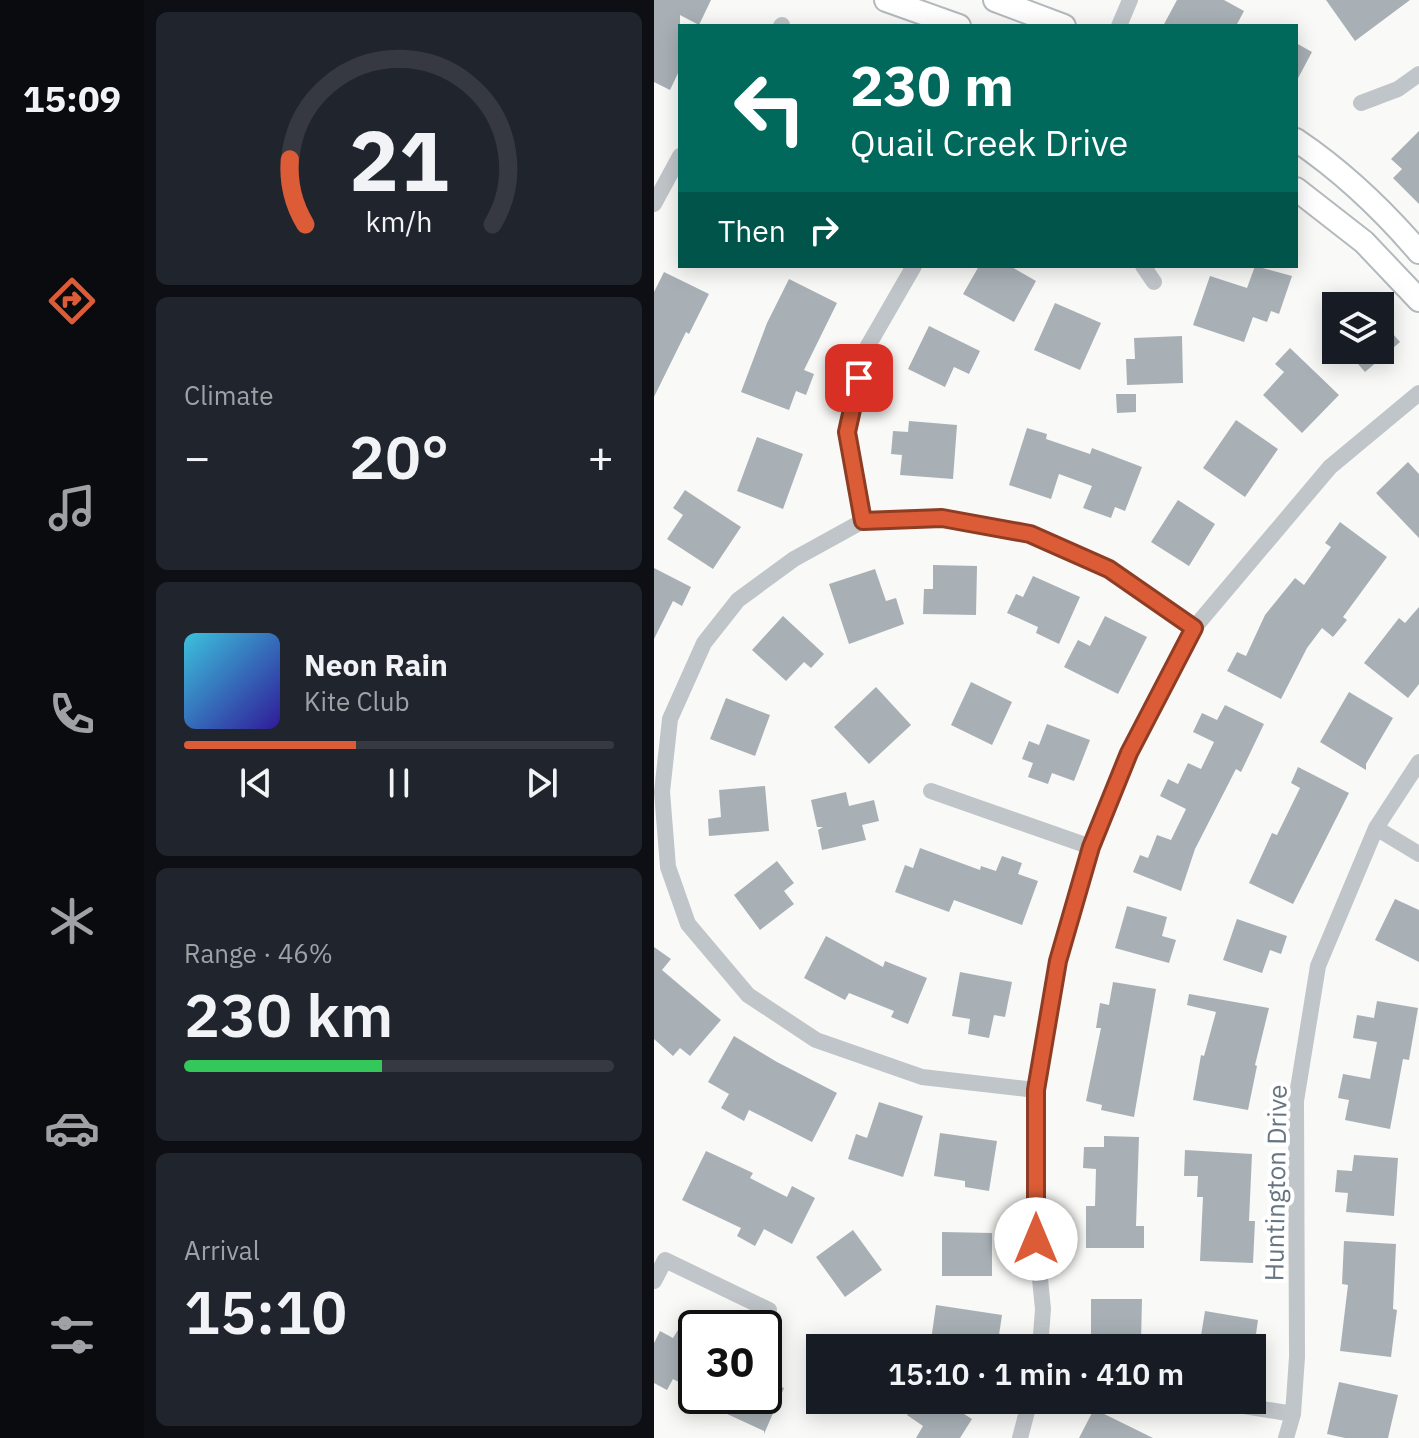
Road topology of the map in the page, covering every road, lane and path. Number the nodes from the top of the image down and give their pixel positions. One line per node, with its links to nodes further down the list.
1 (886, 0): 4 (main road)
2 (995, 0): 5 (main road)
3 (1130, 0): 6 (street)
4 (953, 24)
5 (1059, 24)
6 (1120, 24)
7 (1419, 74): 8 (street)
8 (1361, 103)
9 (1298, 141): 13 (main road)
10 (678, 160): 12 (street)
11 (1298, 191): 17 (main road)
12 (654, 204)
13 (1419, 252)
14 (913, 268): 19 (street)
15 (1144, 268): 16 (street)
16 (1154, 282)
17 (1419, 300)
18 (1419, 393): 20 (street)
19 (863, 521): 20 (street); 26 (street)
20 (1194, 628): 24 (street)
21 (1419, 762): 23 (street, Huntington Drive)
22 (931, 791): 24 (street)
23 (1376, 828): 25 (street); 33 (street, Huntington Drive)
24 (1091, 847): 27 (street)
25 (1419, 854)
26 (661, 870): 27 (street)
27 (1036, 1090): 30 (street)
28 (654, 1281): 29 (street)
29 (769, 1310)
30 (1041, 1334)
31 (1266, 1410): 33 (street)
32 (1026, 1414): 34 (street)
33 (1293, 1414): 35 (street, Huntington Drive)
34 (1020, 1438)
35 (1286, 1438)

